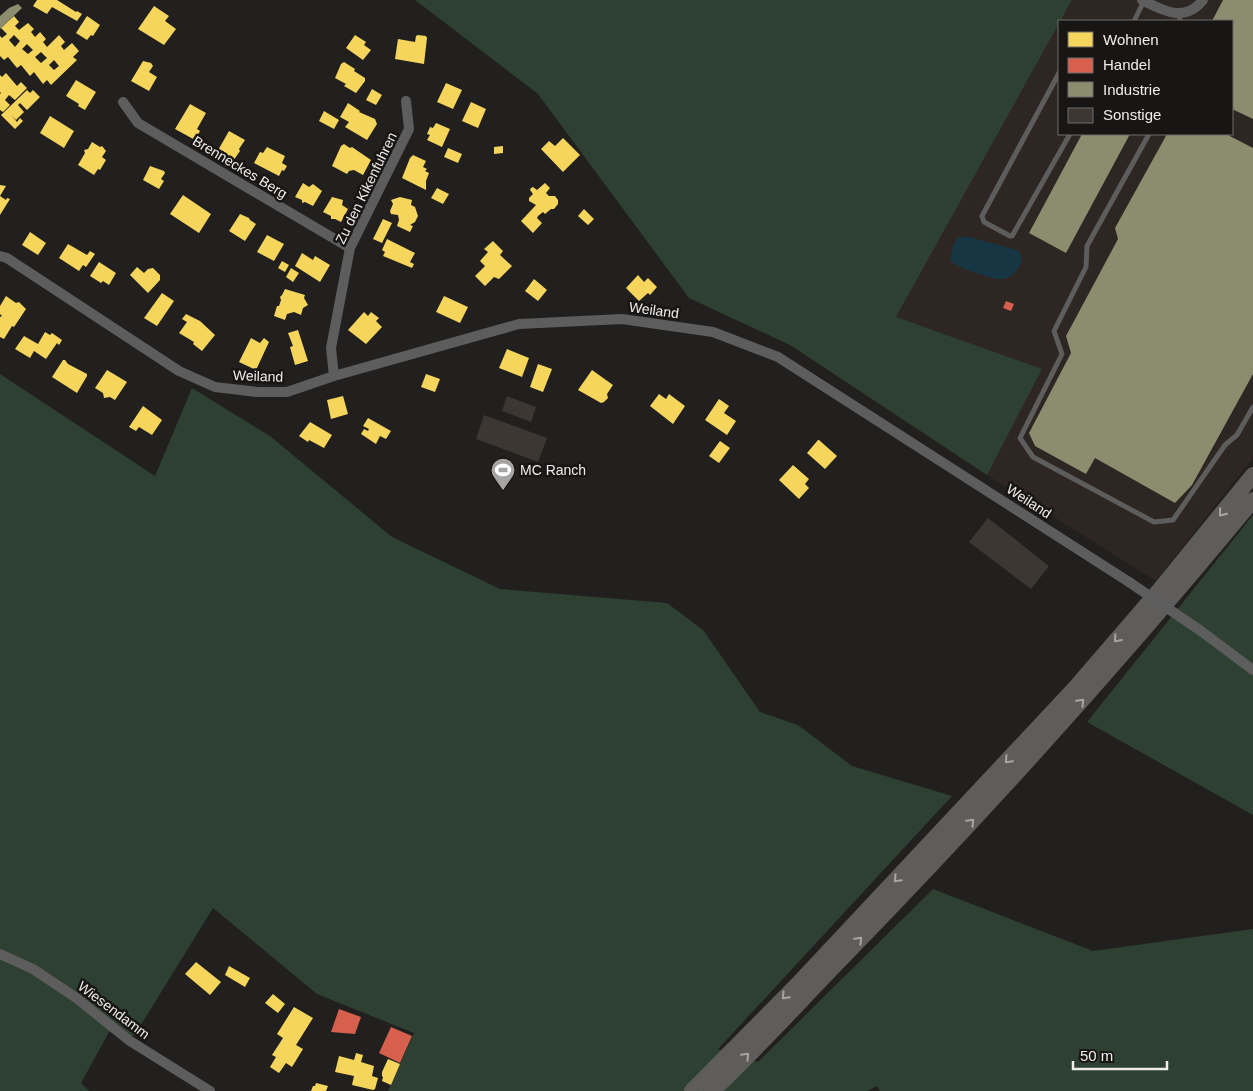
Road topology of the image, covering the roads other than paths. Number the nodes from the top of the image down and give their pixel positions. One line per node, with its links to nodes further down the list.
1 (1143, 0): 3 (street); 4 (lane)
2 (1204, 0): 3 (street)
3 (1180, 18)
4 (1134, 20)
5 (1058, 75): 8 (lane)
6 (406, 101): 10 (street, Zu den Kikenfuhren)
7 (123, 102): 10 (street, Brenneckes Berg)
8 (1069, 135)
9 (1148, 135): 13 (lane)
10 (350, 248): 12 (street, Zu den Kikenfuhren)
11 (0, 256): 12 (street, Weiland)
12 (334, 376): 16 (street, Weiland, bridge)
13 (1253, 408)
14 (1253, 475): 19 (highway, one-way to 19)
15 (1253, 500): 20 (highway, one-way to 15)
16 (1253, 670)
17 (0, 954): 18 (street, Wiesendamm)
18 (210, 1091)
19 (692, 1091)
20 (712, 1091)

